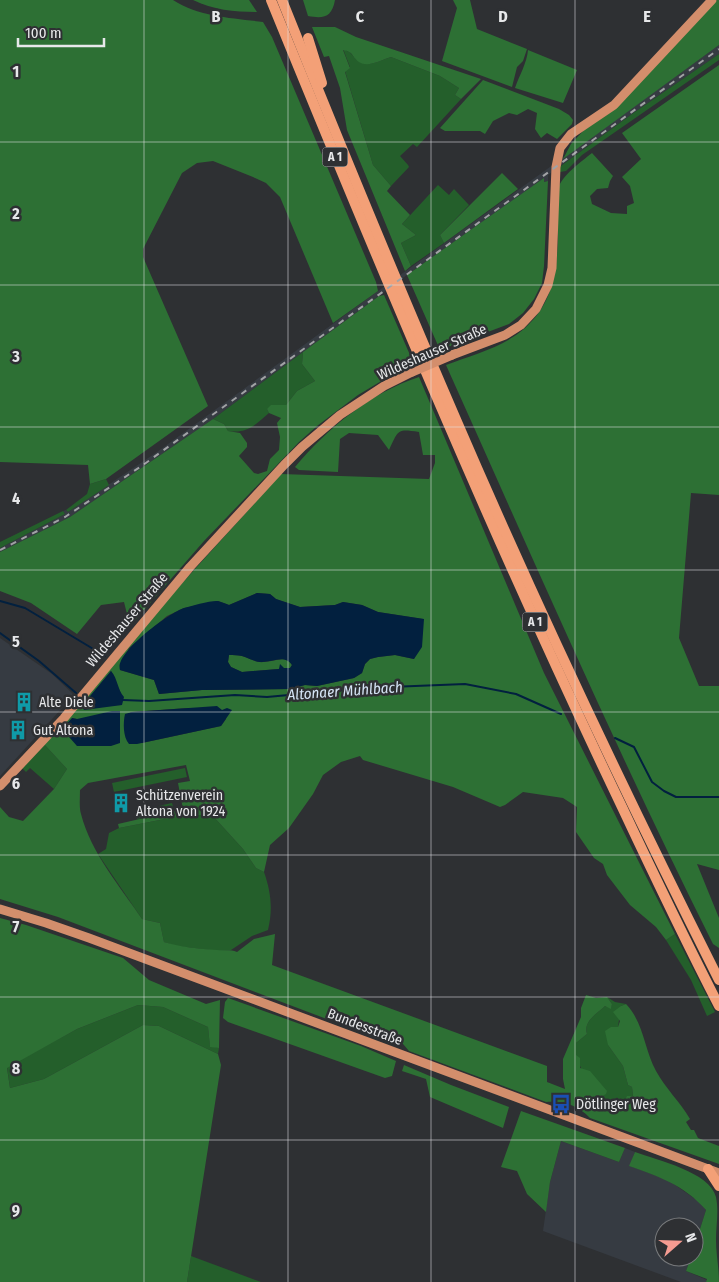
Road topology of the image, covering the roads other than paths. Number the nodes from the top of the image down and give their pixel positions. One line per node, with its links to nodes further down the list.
1 (271, 0): 9 (highway, A 1)
2 (282, 0): 5 (highway, A 1)
3 (712, 0): 6 (main road, Wildeshauser Straße, bridge)
4 (308, 38): 5 (highway)
5 (328, 113): 8 (highway, A 1)
6 (0, 786)
7 (0, 910): 10 (main road, Bundesstraße)
8 (719, 980)
9 (719, 1006)
10 (708, 1169): 11 (main road, Bundesstraße); 12 (highway)
11 (719, 1173)
12 (719, 1186)

